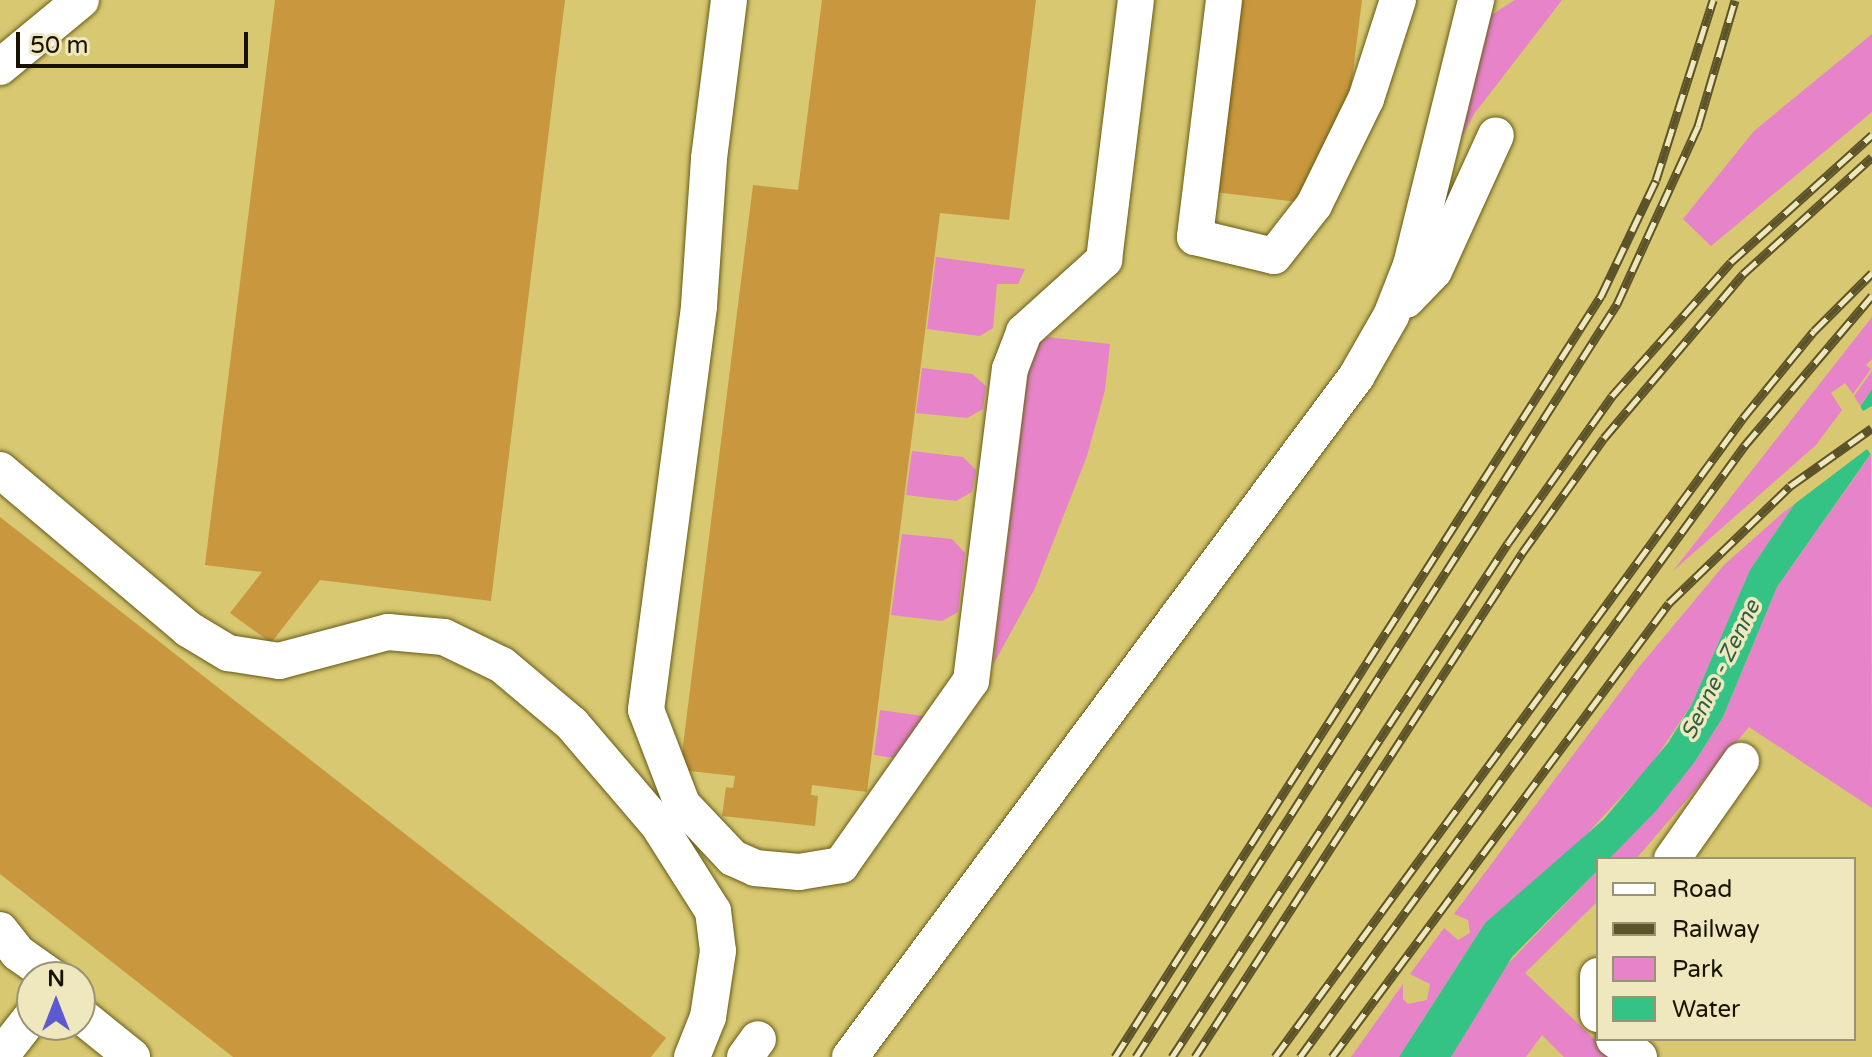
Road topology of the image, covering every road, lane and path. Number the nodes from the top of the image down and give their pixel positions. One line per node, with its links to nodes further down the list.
1 (81, 0): 7 (lane)
2 (729, 0): 3 (lane)
3 (1136, 0)
4 (1224, 0): 5 (lane)
5 (1398, 0)
6 (1476, 0): 9 (lane)
7 (0, 67)
8 (1496, 135): 9 (lane)
9 (1391, 316): 19 (lane)
10 (0, 470): 18 (lane)
11 (1741, 761): 12 (lane)
12 (1673, 857)
13 (96, 1028): 17 (lane)
14 (16, 1036): 16 (lane)
15 (1617, 1041): 20 (lane)
16 (0, 1057)
17 (132, 1057)
18 (692, 1057)
19 (850, 1057)
20 (1639, 1057)

